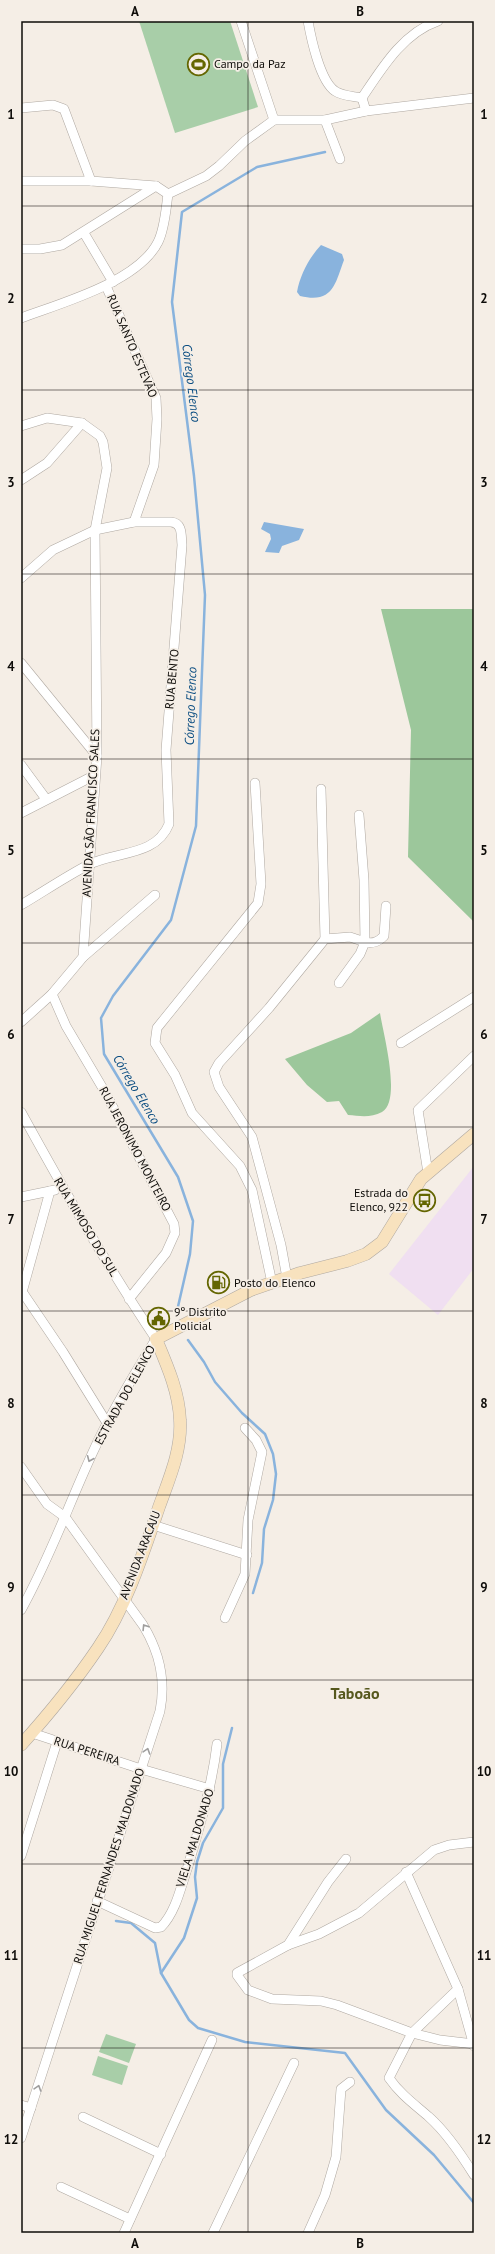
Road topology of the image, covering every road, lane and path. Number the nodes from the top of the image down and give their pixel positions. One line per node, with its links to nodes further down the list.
1 (241, 21): 8 (street)
2 (308, 21): 4 (street)
3 (438, 21): 4 (street)
4 (362, 98): 7 (street)
5 (474, 98): 7 (street)
6 (21, 108): 12 (street)
7 (366, 111): 9 (street)
8 (274, 120): 9 (street); 14 (street)
9 (325, 120): 10 (street)
10 (340, 159)
11 (21, 181): 12 (street)
12 (91, 181): 13 (street)
13 (156, 186): 14 (street); 15 (street)
14 (168, 194): 17 (street, RUA SANTO ESTEVÃO)
15 (84, 233): 16 (street); 17 (street)
16 (21, 249)
17 (110, 284): 18 (street); 22 (street, RUA SANTO ESTEVÃO)
18 (21, 318)
19 (82, 424): 20 (street); 21 (street); 23 (street, AVENIDA SÃO FRANCISCO SALES)
20 (21, 426)
21 (21, 480)
22 (134, 522): 23 (street, RUA BENTO); 34 (street, RUA BENTO)
23 (95, 530): 24 (street, RUA BENTO); 26 (street, AVENIDA SÃO FRANCISCO SALES)
24 (21, 578)
25 (21, 663): 26 (street)
26 (97, 756): 28 (street, AVENIDA SÃO FRANCISCO SALES)
27 (21, 765): 31 (street)
28 (95, 775): 31 (street); 34 (street, AVENIDA SÃO FRANCISCO SALES)
29 (255, 783): 54 (street)
30 (321, 788): 38 (street)
31 (46, 799): 32 (street)
32 (21, 813)
33 (359, 814): 39 (street)
34 (89, 865): 36 (street); 40 (street, AVENIDA SÃO FRANCISCO SALES)
35 (155, 896): 40 (street)
36 (21, 905)
37 (386, 906): 39 (street)
38 (325, 939): 39 (street); 53 (street)
39 (365, 942): 41 (street)
40 (83, 956): 42 (street)
41 (339, 983)
42 (52, 994): 44 (street); 56 (street, RUA JERONIMO MONTEIRO)
43 (474, 997): 45 (street)
44 (21, 1022)
45 (401, 1043)
46 (474, 1056): 49 (street)
47 (21, 1112): 50 (street, RUA MIMOSO DO SUL)
48 (474, 1134): 49 (street, ESTRADA DO ELENCO)
49 (428, 1173): 53 (street, ESTRADA DO ELENCO)
50 (62, 1188): 51 (street); 56 (street, RUA MIMOSO DO SUL)
51 (50, 1191): 52 (street); 55 (street)
52 (21, 1197)
53 (287, 1278): 54 (street, ESTRADA DO ELENCO)
54 (272, 1283): 57 (street, ESTRADA DO ELENCO)
55 (22, 1292): 58 (street)
56 (129, 1299): 57 (street, RUA MIMOSO DO SUL)
57 (156, 1339): 58 (street, ESTRADA DO ELENCO); 62 (street, AVENIDA ARACAJU)
58 (107, 1423): 61 (street, ESTRADA DO ELENCO, one-way to 61)
59 (245, 1428): 63 (street)
60 (21, 1467): 61 (street, RUA MIGUEL FERNANDES MALDONADO)
61 (65, 1517): 64 (street, RUA MIGUEL FERNANDES MALDONADO); 65 (street, ESTRADA DO ELENCO)
62 (153, 1525): 63 (street); 64 (street, AVENIDA ARACAJU)
63 (247, 1555): 66 (street)
64 (125, 1597): 67 (street, AVENIDA ARACAJU); 71 (street, RUA MIGUEL FERNANDES MALDONADO, one-way to 64)
65 (21, 1610)
66 (225, 1618)
67 (32, 1733): 68 (street, RUA PEREIRA); 70 (street, AVENIDA ARACAJU)
68 (57, 1742): 71 (street, RUA PEREIRA); 74 (street)
69 (217, 1744): 72 (street, VIELA MALDONADO)
70 (21, 1745)
71 (141, 1769): 72 (street, RUA PEREIRA); 77 (street, RUA MIGUEL FERNANDES MALDONADO)
72 (210, 1789): 77 (street, VIELA MALDONADO)
73 (474, 1842): 76 (street)
74 (21, 1856)
75 (346, 1858): 78 (street)
76 (406, 1872): 78 (street); 79 (street)
77 (97, 1901): 86 (street, RUA MIGUEL FERNANDES MALDONADO, one-way to 77)
78 (288, 1945): 80 (street)
79 (458, 1989): 80 (street); 82 (street)
80 (412, 2033): 82 (street); 90 (street)
81 (212, 2040): 89 (street)
82 (474, 2045)
83 (294, 2063): 94 (street)
84 (350, 2082): 95 (street)
85 (21, 2105): 86 (street)
86 (31, 2108): 88 (street, RUA MIGUEL FERNANDES MALDONADO)
87 (83, 2117): 89 (street)
88 (21, 2138)
89 (160, 2154): 92 (street)
90 (474, 2175)
91 (61, 2187): 92 (street)
92 (130, 2219): 93 (street)
93 (124, 2233)
94 (213, 2233)
95 (308, 2233)

